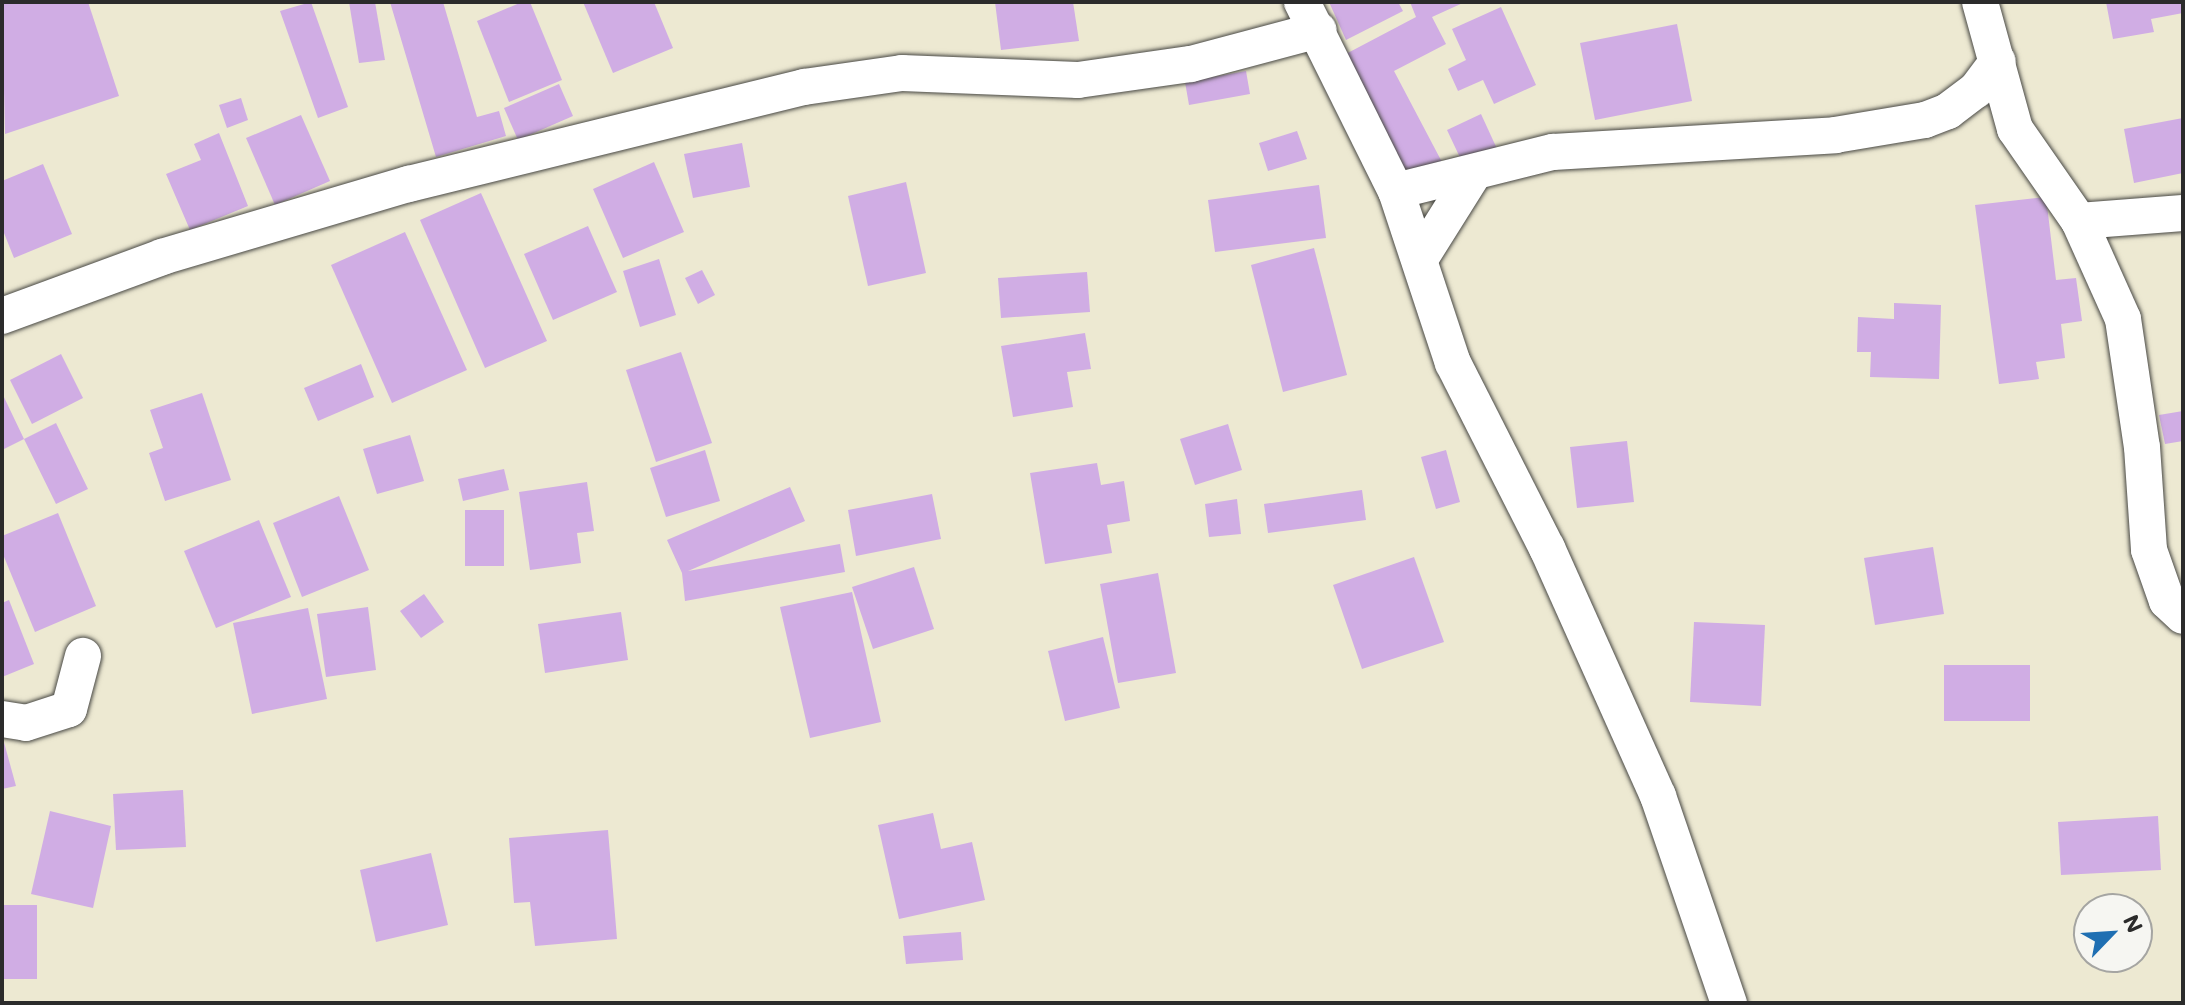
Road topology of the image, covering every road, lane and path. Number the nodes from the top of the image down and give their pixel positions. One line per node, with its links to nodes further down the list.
1 (1980, 2): 3 (street)
2 (1310, 16): 7 (street); 11 (street)
3 (1998, 61): 4 (street); 5 (street)
4 (1948, 111): 5 (street); 6 (street)
5 (2015, 129): 9 (street)
6 (1472, 176): 7 (street); 10 (street)
7 (1396, 191): 10 (street)
8 (2183, 213): 9 (street)
9 (2079, 221): 12 (street)
10 (1420, 259): 15 (street)
11 (2, 316)
12 (2183, 616)
13 (83, 656): 14 (street)
14 (2, 719)
15 (1729, 1003)

